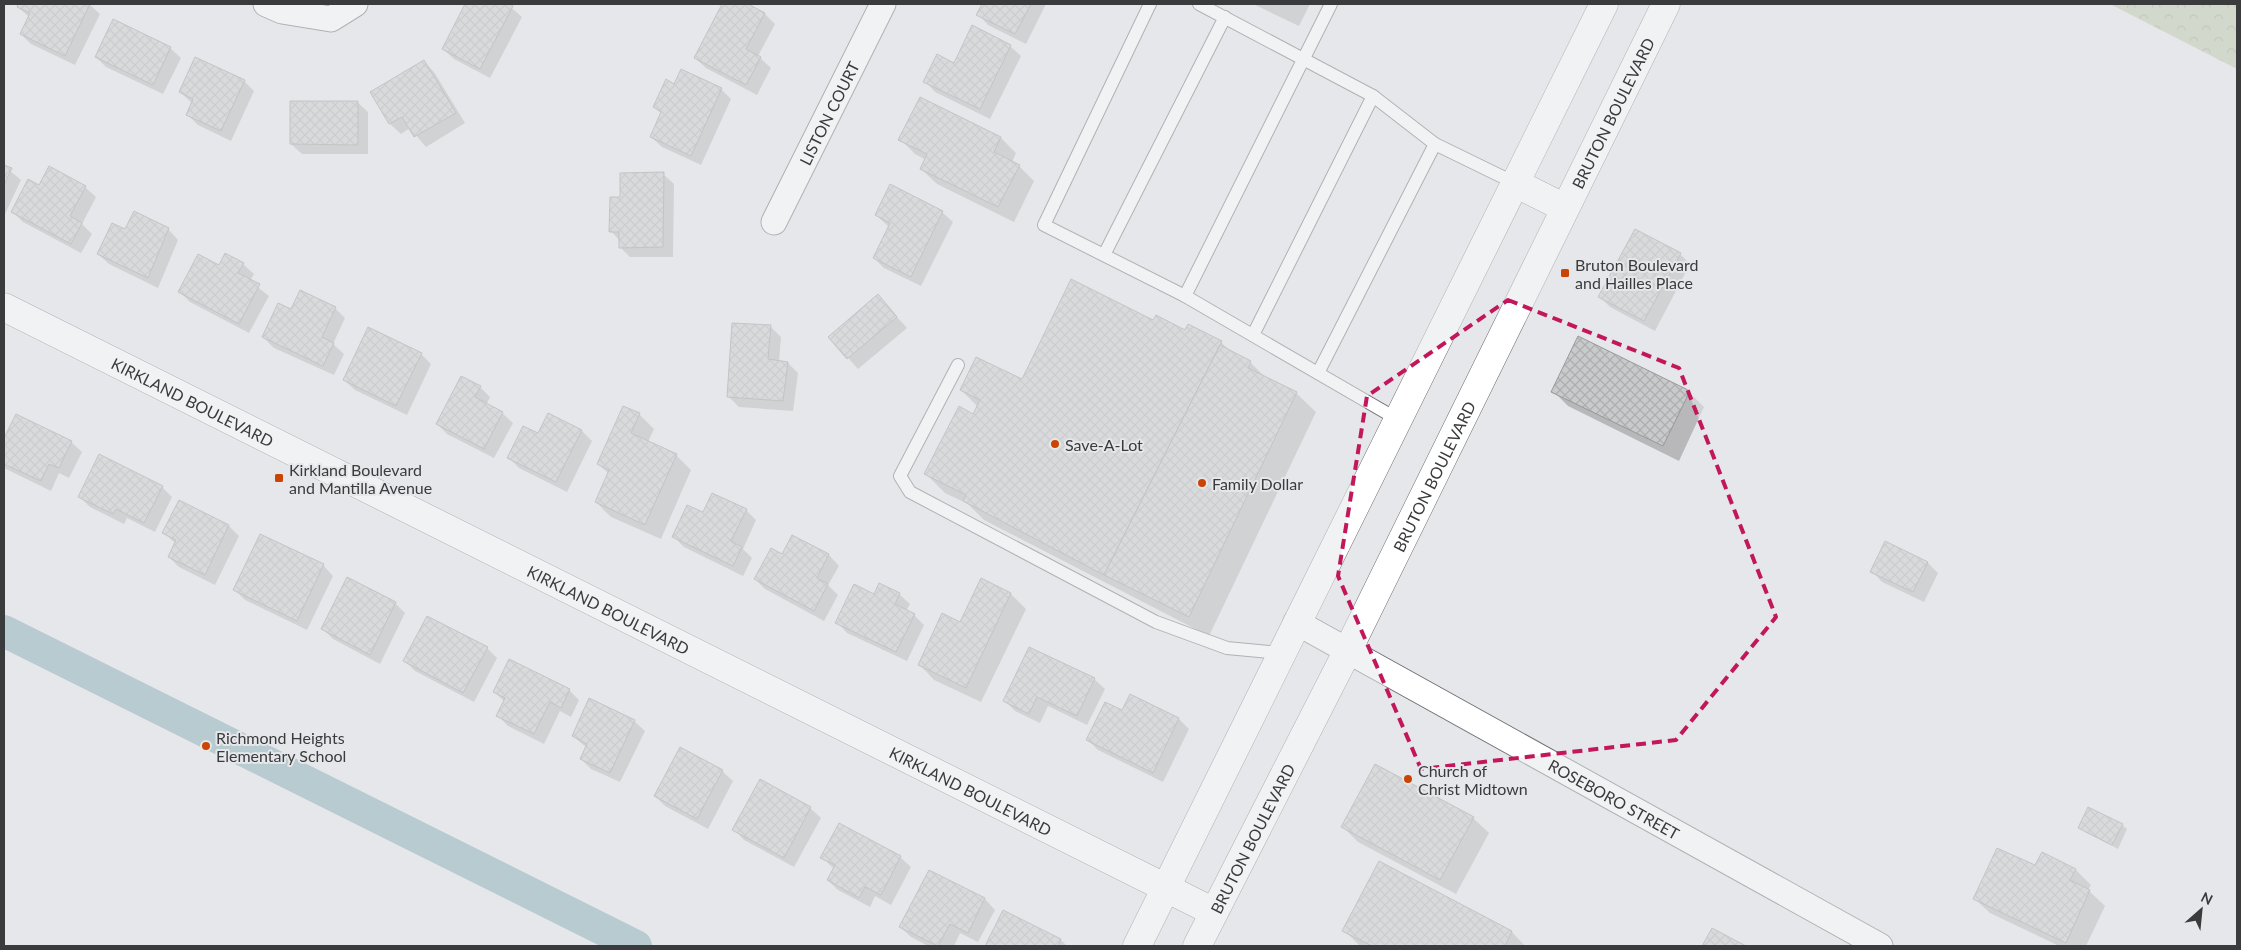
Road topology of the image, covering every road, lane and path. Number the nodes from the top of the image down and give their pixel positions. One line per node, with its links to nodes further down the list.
1 (266, 4): 2 (street)
2 (355, 4)
3 (883, 4): 15 (street, LISTON COURT)
4 (1150, 4): 16 (lane)
5 (1199, 4): 9 (lane)
6 (1331, 4): 10 (lane)
7 (1604, 4): 13 (street)
8 (1666, 4): 14 (street, BRUTON BOULEVARD)
9 (1225, 18): 10 (lane); 16 (lane)
10 (1304, 59): 11 (lane); 17 (lane)
11 (1373, 96): 12 (lane); 19 (lane)
12 (1435, 144): 13 (lane); 21 (lane)
13 (1514, 183): 14 (street); 22 (street)
14 (1565, 208): 24 (street, BRUTON BOULEVARD)
15 (774, 222)
16 (1104, 255): 17 (lane)
17 (1185, 296): 19 (lane)
18 (4, 307): 26 (street, KIRKLAND BOULEVARD)
19 (1253, 336): 21 (lane)
20 (958, 364): 25 (lane)
21 (1318, 373): 22 (lane)
22 (1397, 419): 23 (street)
23 (1296, 622): 24 (street, ROSEBORO STREET); 25 (street)
24 (1348, 650): 27 (street, BRUTON BOULEVARD); 30 (street, ROSEBORO STREET)
25 (1281, 654): 26 (street)
26 (1166, 887): 27 (street, KIRKLAND BOULEVARD); 28 (street)
27 (1214, 912): 29 (street, BRUTON BOULEVARD)
28 (1137, 946)
29 (1197, 946)
30 (1880, 946)

